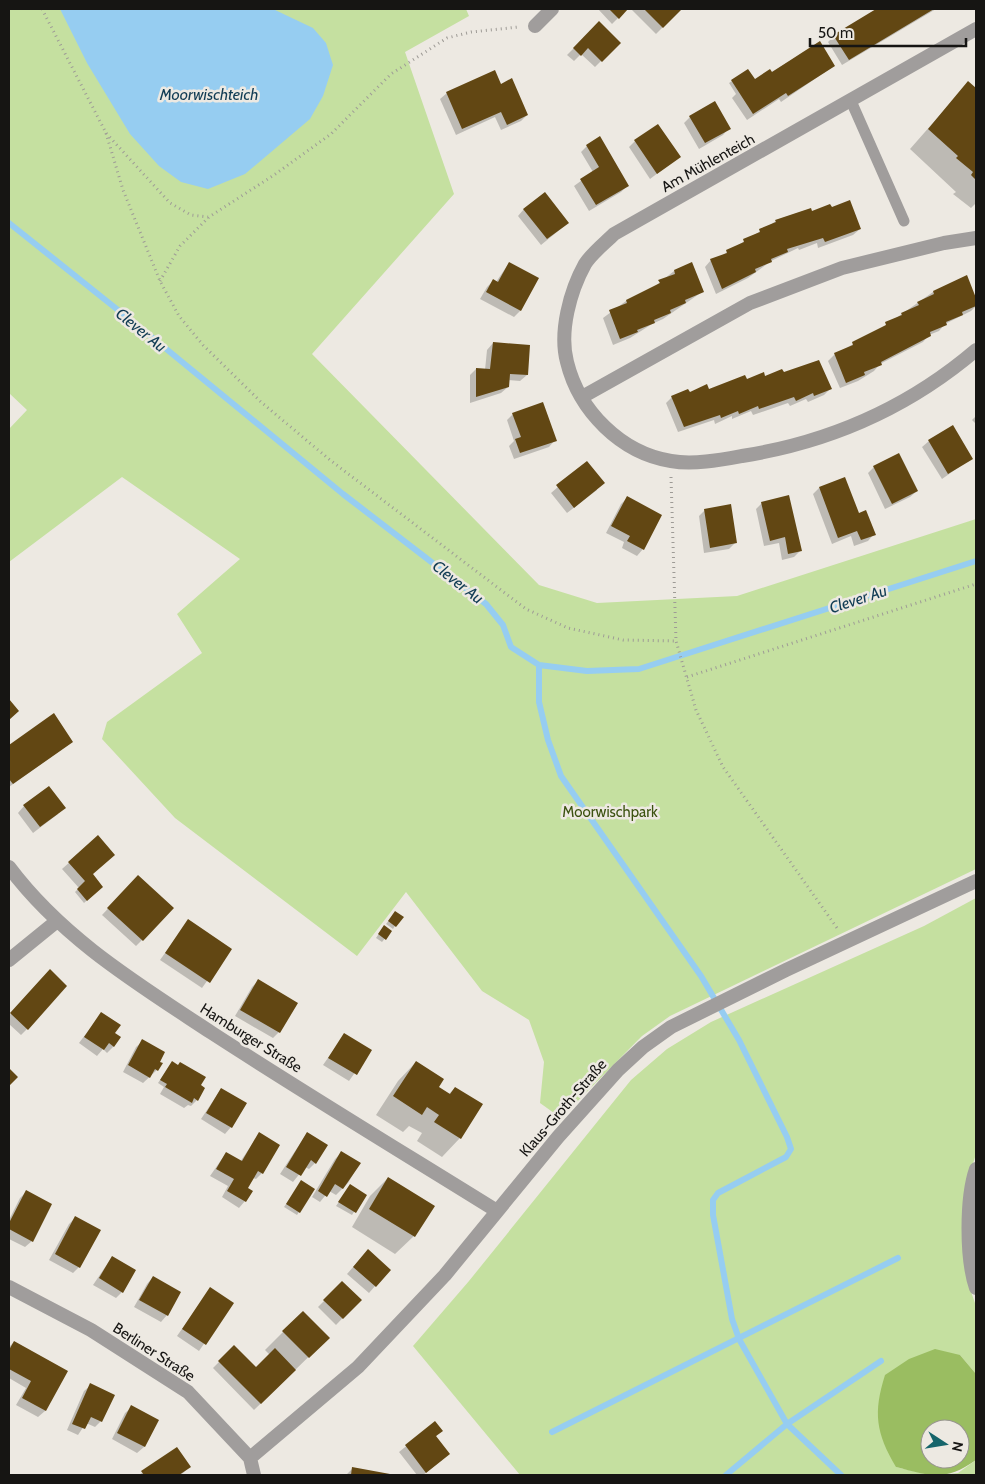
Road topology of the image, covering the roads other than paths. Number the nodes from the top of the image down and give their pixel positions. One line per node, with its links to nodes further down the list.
1 (552, 9): 2 (street)
2 (535, 26)
3 (976, 29): 4 (street, Am Mühlenteich)
4 (851, 101): 5 (lane); 8 (street, Am Mühlenteich)
5 (904, 221)
6 (976, 238): 8 (street)
7 (976, 350): 8 (street, Am Mühlenteich)
8 (582, 397)
9 (9, 866): 11 (street, Hamburger Straße)
10 (976, 881): 14 (street, Klaus-Groth-Straße)
11 (57, 921): 12 (street); 14 (street, Hamburger Straße)
12 (9, 960)
13 (976, 1169): 16 (street)
14 (497, 1211): 17 (street, Klaus-Groth-Straße)
15 (9, 1287): 17 (street, Berliner Straße)
16 (976, 1288)
17 (250, 1458): 18 (street, Berliner Straße)
18 (254, 1475)

